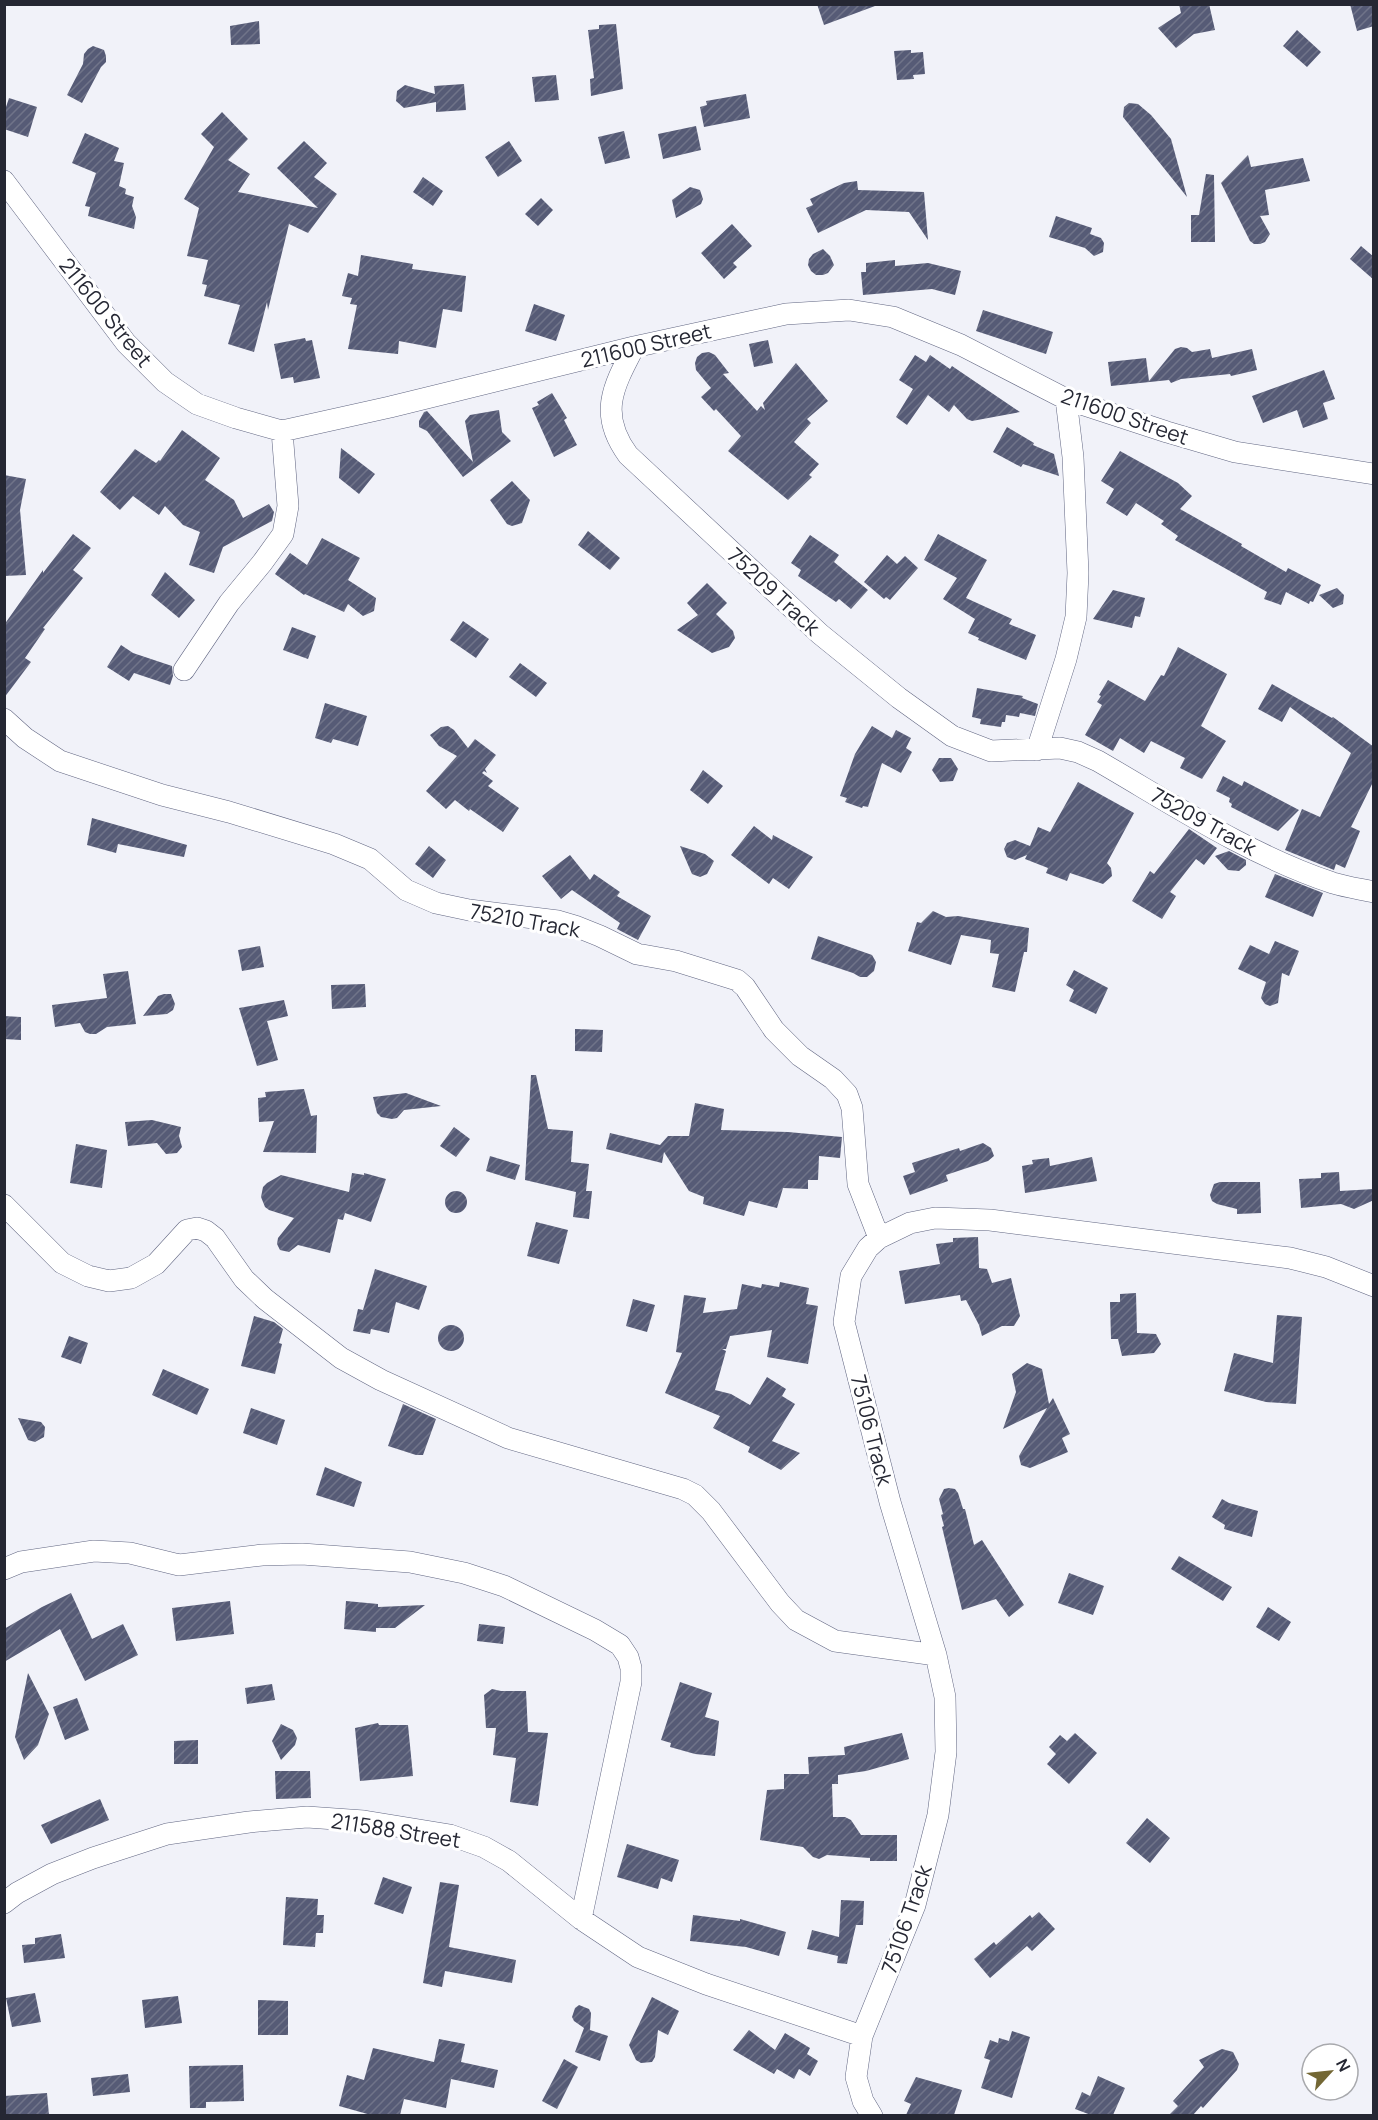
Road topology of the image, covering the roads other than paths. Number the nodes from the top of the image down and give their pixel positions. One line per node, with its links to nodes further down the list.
1 (4, 181): 4 (street, 211600 Street)
2 (634, 346): 3 (street, 211600 Street); 4 (street, 211600 Street); 8 (street, 75209 Track)
3 (1066, 399): 5 (street, 211600 Street); 8 (street)
4 (282, 431): 6 (street)
5 (1374, 474)
6 (184, 670)
7 (4, 720): 11 (street, 75210 Track)
8 (1037, 750): 9 (street, 75209 Track)
9 (1374, 892)
10 (4, 1205): 14 (street)
11 (879, 1238): 12 (street, 75106 Track); 14 (street, 75106 Track)
12 (1374, 1286)
13 (4, 1569): 16 (street)
14 (936, 1655): 17 (street, 75106 Track)
15 (4, 1903): 16 (street, 211588 Street)
16 (581, 1919): 17 (street, 211588 Street)
17 (862, 2036): 18 (street, 75106 Track)
18 (872, 2115)

